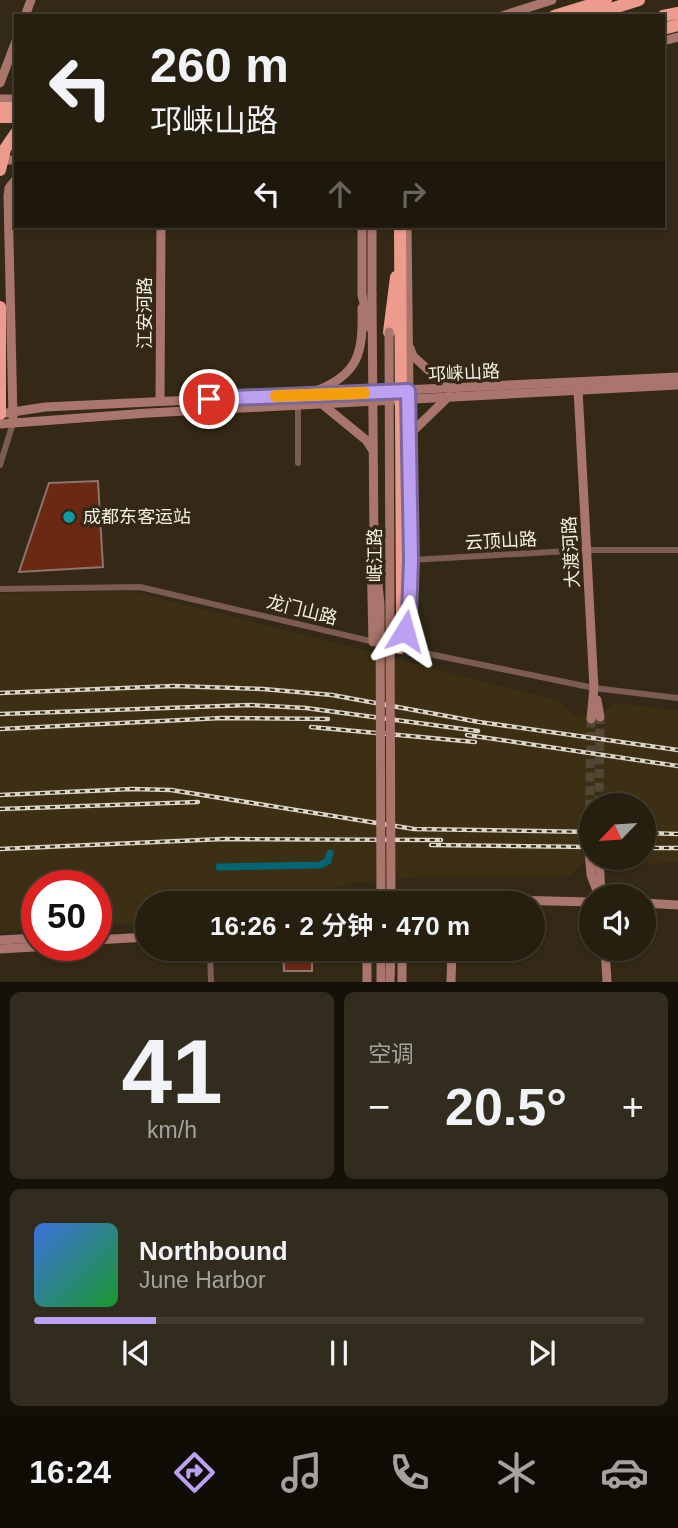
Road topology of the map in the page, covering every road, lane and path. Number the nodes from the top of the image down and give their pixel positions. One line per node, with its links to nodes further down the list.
1 (552, 0): 4 (street)
2 (606, 0): 5 (highway)
3 (639, 0): 6 (highway)
4 (508, 14)
5 (560, 14)
6 (594, 14)
7 (14, 46): 8 (street)
8 (0, 83)
9 (14, 136): 10 (highway, bridge)
10 (0, 170)
11 (14, 182): 33 (street)
12 (160, 228): 30 (street, 江安河路)
13 (362, 228): 18 (street)
14 (372, 228): 48 (street, 岷江路, bridge)
15 (400, 228): 17 (highway, bridge)
16 (407, 228): 22 (street)
17 (400, 254): 21 (highway, bridge); 44 (highway, bridge)
18 (362, 296): 27 (street); 29 (street)
19 (0, 307): 20 (highway)
20 (1, 327): 33 (highway)
21 (389, 332): 49 (street, 岷江路, bridge)
22 (409, 346): 26 (street); 28 (street)
23 (678, 377): 25 (street, 邛崃山路)
24 (678, 385): 25 (street, 邛崃山路)
25 (578, 387): 26 (street, 邛崃山路); 39 (street, 大渡河路)
26 (450, 393): 28 (street, 邛崃山路); 35 (street)
27 (305, 395): 29 (street, 邛崃山路); 30 (street, 邛崃山路)
28 (408, 395): 29 (street, 邛崃山路); 35 (street)
29 (371, 397): 31 (street, 邛崃山路); 36 (street)
30 (160, 401): 33 (street, 邛崃山路)
31 (321, 404): 32 (street, 邛崃山路); 36 (street)
32 (298, 405): 33 (street, 邛崃山路); 37 (street)
33 (7, 416): 34 (street, 邛崃山路); 38 (street)
34 (0, 424)
35 (407, 445): 41 (street)
36 (372, 449): 43 (street)
37 (298, 463)
38 (0, 465)
39 (586, 550): 40 (street, 云顶山路); 41 (street, 云顶山路); 45 (street, 大渡河路)
40 (678, 550)
41 (411, 560): 44 (street)
42 (0, 589): 43 (street, 龙门山路)
43 (373, 642): 44 (street, 龙门山路)
44 (400, 648): 45 (street, 龙门山路)
45 (594, 688): 46 (street, 龙门山路); 47 (street, 大渡河路)
46 (678, 698)
47 (596, 718)
48 (381, 891)
49 (391, 891)
50 (545, 902): 51 (street)
51 (579, 902)
52 (656, 904): 53 (street)
53 (678, 905)
54 (135, 937): 56 (street)
55 (135, 938): 59 (street)
56 (112, 939)
57 (0, 940): 58 (street, bridge)
58 (21, 941)
59 (112, 941)
60 (21, 944): 62 (street)
61 (21, 947): 62 (street)
62 (0, 948)
63 (210, 961): 71 (street)
64 (367, 961): 72 (street)
65 (381, 961): 73 (street)
66 (391, 961): 70 (street)
67 (402, 961): 74 (street)
68 (452, 961): 75 (street)
69 (606, 961): 76 (street)
70 (391, 980)
71 (211, 982)
72 (367, 982)
73 (381, 982)
74 (402, 982)
75 (452, 982)
76 (607, 982)

